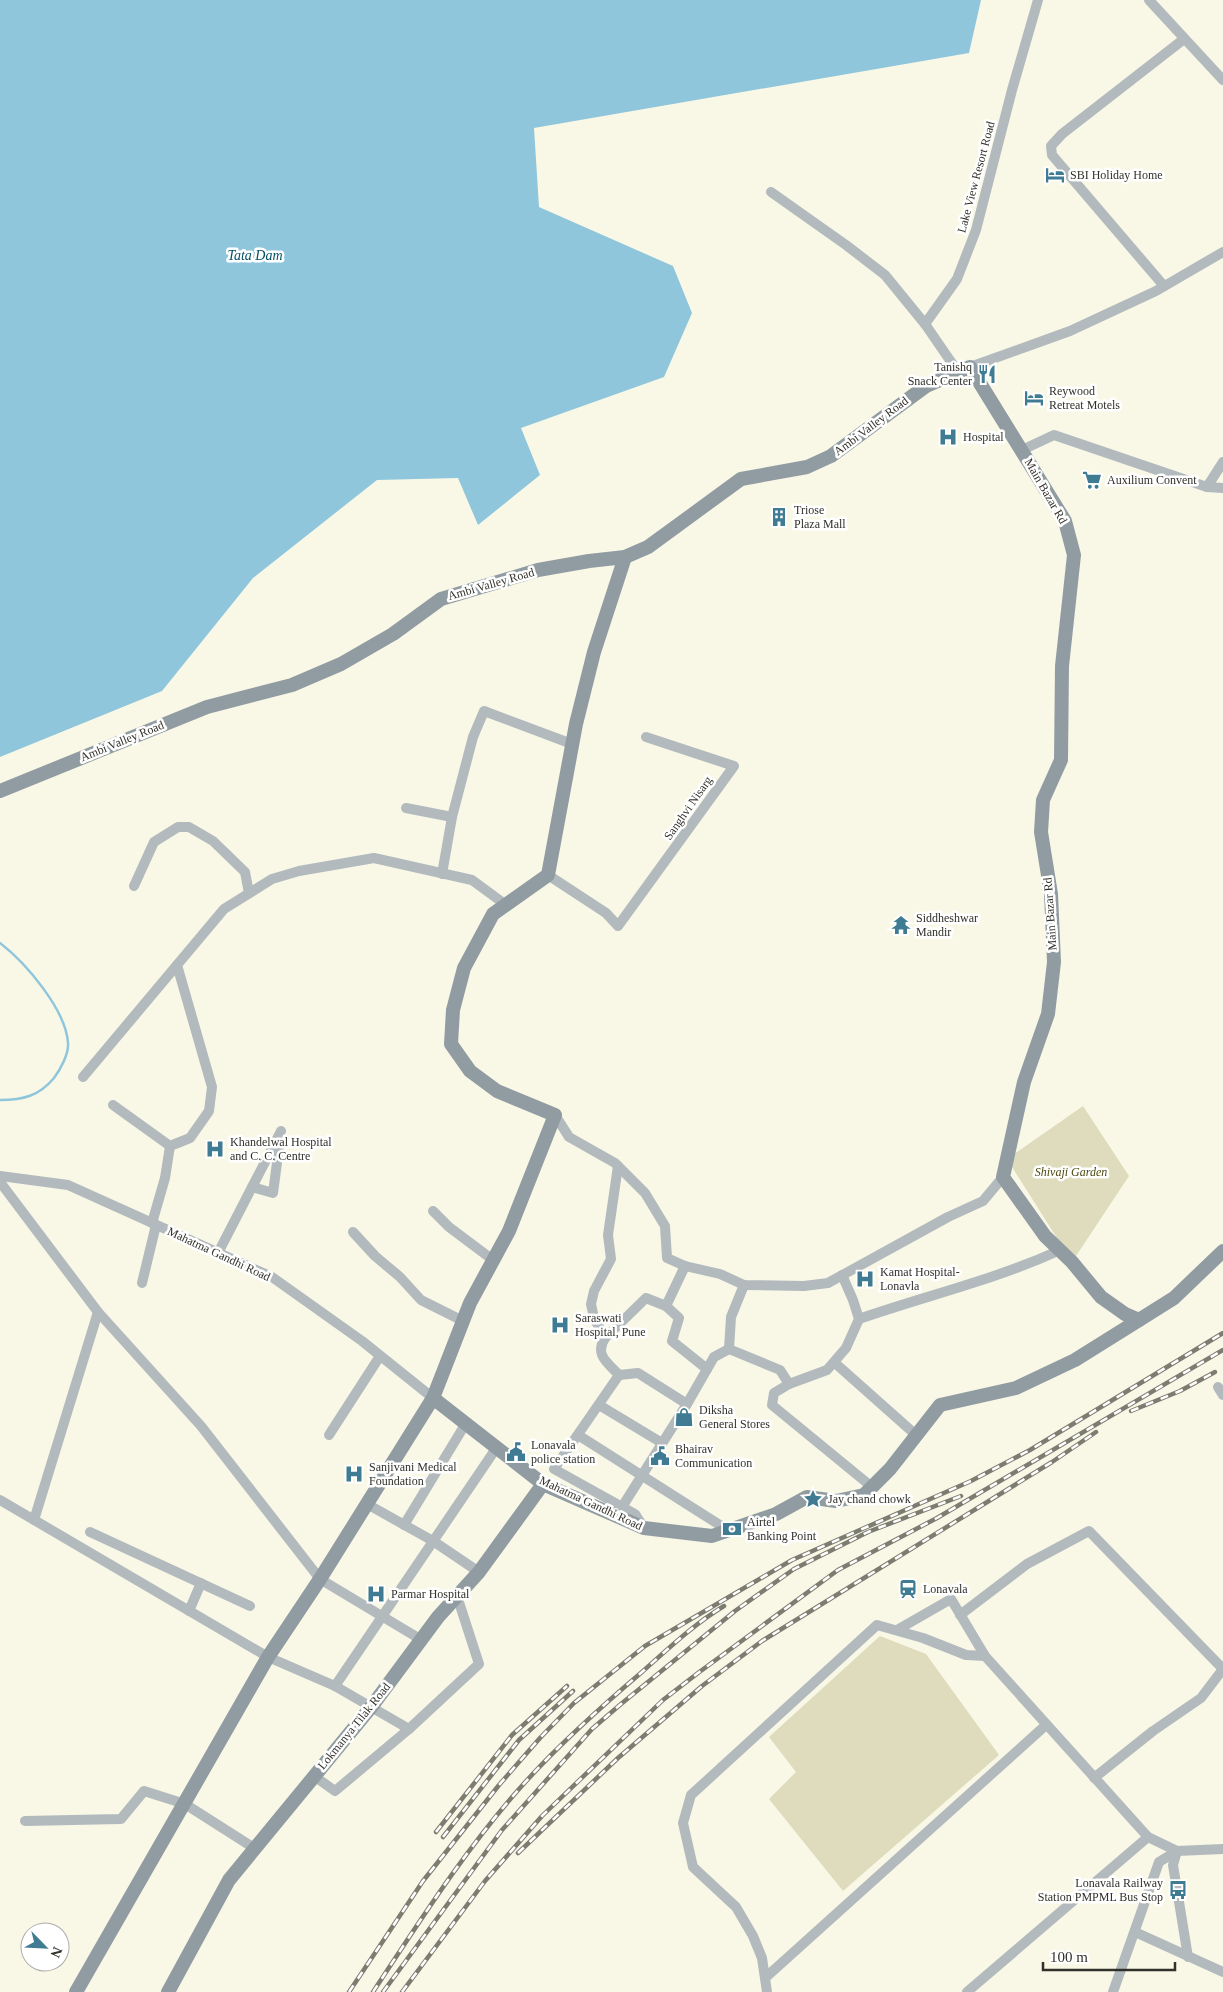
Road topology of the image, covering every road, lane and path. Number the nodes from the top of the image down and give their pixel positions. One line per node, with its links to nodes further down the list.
1 (1038, 0): 8 (street, Lake View Resort Road)
2 (1148, 0): 3 (street)
3 (1184, 39): 4 (street); 7 (street)
4 (1223, 80)
5 (771, 192): 8 (street)
6 (1223, 252): 7 (street)
7 (1164, 286): 9 (street)
8 (925, 324): 9 (street)
9 (964, 370): 10 (main road, Main Bazar Rd); 14 (main road, Ambi Valley Road)
10 (1022, 450): 12 (street); 32 (main road, Main Bazar Rd)
11 (1223, 462): 12 (street)
12 (1207, 487): 13 (street)
13 (1223, 488)
14 (625, 557): 16 (main road); 17 (main road, Ambi Valley Road)
15 (646, 737): 21 (street, Sanghvi Nisarg)
16 (572, 744): 19 (street); 21 (main road)
17 (0, 791)
18 (406, 808): 19 (street)
19 (452, 817): 20 (street)
20 (442, 874): 23 (street); 24 (street)
21 (548, 875): 24 (main road)
22 (134, 886): 23 (street)
23 (249, 894): 25 (street)
24 (506, 905): 28 (main road)
25 (177, 964): 26 (street); 29 (street)
26 (83, 1077)
27 (113, 1105): 29 (street)
28 (555, 1115): 30 (street); 41 (main road)
29 (170, 1146): 36 (street)
30 (618, 1166): 42 (street); 51 (street)
31 (0, 1176): 36 (street, Mahatma Gandhi Road)
32 (1003, 1177): 39 (main road); 43 (street)
33 (0, 1182): 47 (street)
34 (252, 1187): 34 (street); 40 (street)
35 (433, 1211): 41 (street)
36 (154, 1224): 40 (street, Mahatma Gandhi Road); 44 (street)
37 (353, 1232): 50 (street)
38 (1223, 1250): 49 (main road)
39 (1058, 1251): 48 (street); 49 (main road)
40 (218, 1252): 53 (street, Mahatma Gandhi Road)
41 (493, 1260): 50 (main road)
42 (685, 1266): 45 (street); 46 (street)
43 (842, 1275): 45 (street); 48 (street)
44 (142, 1283)
45 (744, 1285): 52 (street)
46 (666, 1306): 51 (street); 55 (street)
47 (98, 1312): 74 (street); 81 (street)
48 (859, 1319): 54 (street)
49 (1139, 1320): 64 (main road, Mahatma Gandhi Road)
50 (463, 1321): 58 (main road)
51 (605, 1338): 56 (street)
52 (729, 1349): 55 (street); 57 (street)
53 (380, 1356): 58 (street, Mahatma Gandhi Road); 62 (street)
54 (835, 1363): 57 (street); 64 (street)
55 (707, 1369): 59 (street)
56 (619, 1376): 59 (street); 60 (street, Lokmanya Tilak Road)
57 (789, 1384): 70 (street)
58 (433, 1398): 61 (main road, Mahatma Gandhi Road); 72 (main road)
59 (687, 1404): 65 (street)
60 (599, 1405): 63 (street, Lokmanya Tilak Road); 65 (street)
61 (466, 1423): 66 (main road, Mahatma Gandhi Road); 75 (street)
62 (329, 1435)
63 (578, 1435): 67 (street, Lokmanya Tilak Road); 68 (street)
64 (916, 1435): 70 (main road, Mahatma Gandhi Road)
65 (662, 1443): 68 (street)
66 (497, 1447): 69 (main road, Mahatma Gandhi Road); 79 (street)
67 (554, 1469): 69 (street, Lokmanya Tilak Road); 73 (street)
68 (642, 1474): 73 (street); 77 (street)
69 (543, 1484): 76 (main road, Mahatma Gandhi Road); 80 (main road, Lokmanya Tilak Road)
70 (872, 1487): 77 (main road, Mahatma Gandhi Road)
71 (0, 1500): 74 (street)
72 (367, 1504): 75 (street); 81 (main road)
73 (622, 1507): 76 (street)
74 (34, 1520): 85 (street)
75 (404, 1525): 79 (street)
76 (644, 1528): 77 (main road, Mahatma Gandhi Road)
77 (726, 1530)
78 (90, 1532): 82 (street)
79 (433, 1541): 80 (street); 87 (street)
80 (478, 1572): 83 (main road, Lokmanya Tilak Road)
81 (320, 1579): 87 (street); 91 (main road)
82 (201, 1583): 84 (street); 85 (street)
83 (457, 1596): 89 (main road, Lokmanya Tilak Road); 96 (street)
84 (250, 1606)
85 (189, 1611): 91 (street)
86 (960, 1615): 88 (street); 90 (street); 92 (street)
87 (383, 1617): 89 (street); 93 (street)
88 (896, 1630): 90 (street); 108 (street)
89 (420, 1639): 94 (main road, Lokmanya Tilak Road)
90 (986, 1656): 95 (street)
91 (268, 1657): 93 (street); 99 (main road)
92 (1223, 1669): 98 (street)
93 (335, 1686): 94 (street)
94 (372, 1706): 96 (street); 97 (main road, Lokmanya Tilak Road)
95 (1046, 1725): 98 (street); 108 (street)
96 (409, 1729): 97 (street)
97 (314, 1776): 102 (main road, Lokmanya Tilak Road)
98 (1094, 1778): 101 (street)
99 (186, 1804): 100 (street); 102 (street); 109 (main road)
100 (25, 1821)
101 (1148, 1837): 104 (street); 112 (street)
102 (254, 1848): 110 (main road, Lokmanya Tilak Road)
103 (1223, 1849): 104 (street)
104 (1177, 1851): 105 (street); 106 (street)
105 (1135, 1932): 106 (street); 113 (street)
106 (1188, 1957): 107 (street)
107 (1223, 1972)
108 (765, 1978): 111 (street)
109 (76, 1992)
110 (168, 1992)
111 (767, 1992)
112 (967, 1992)
113 (1113, 1992)

